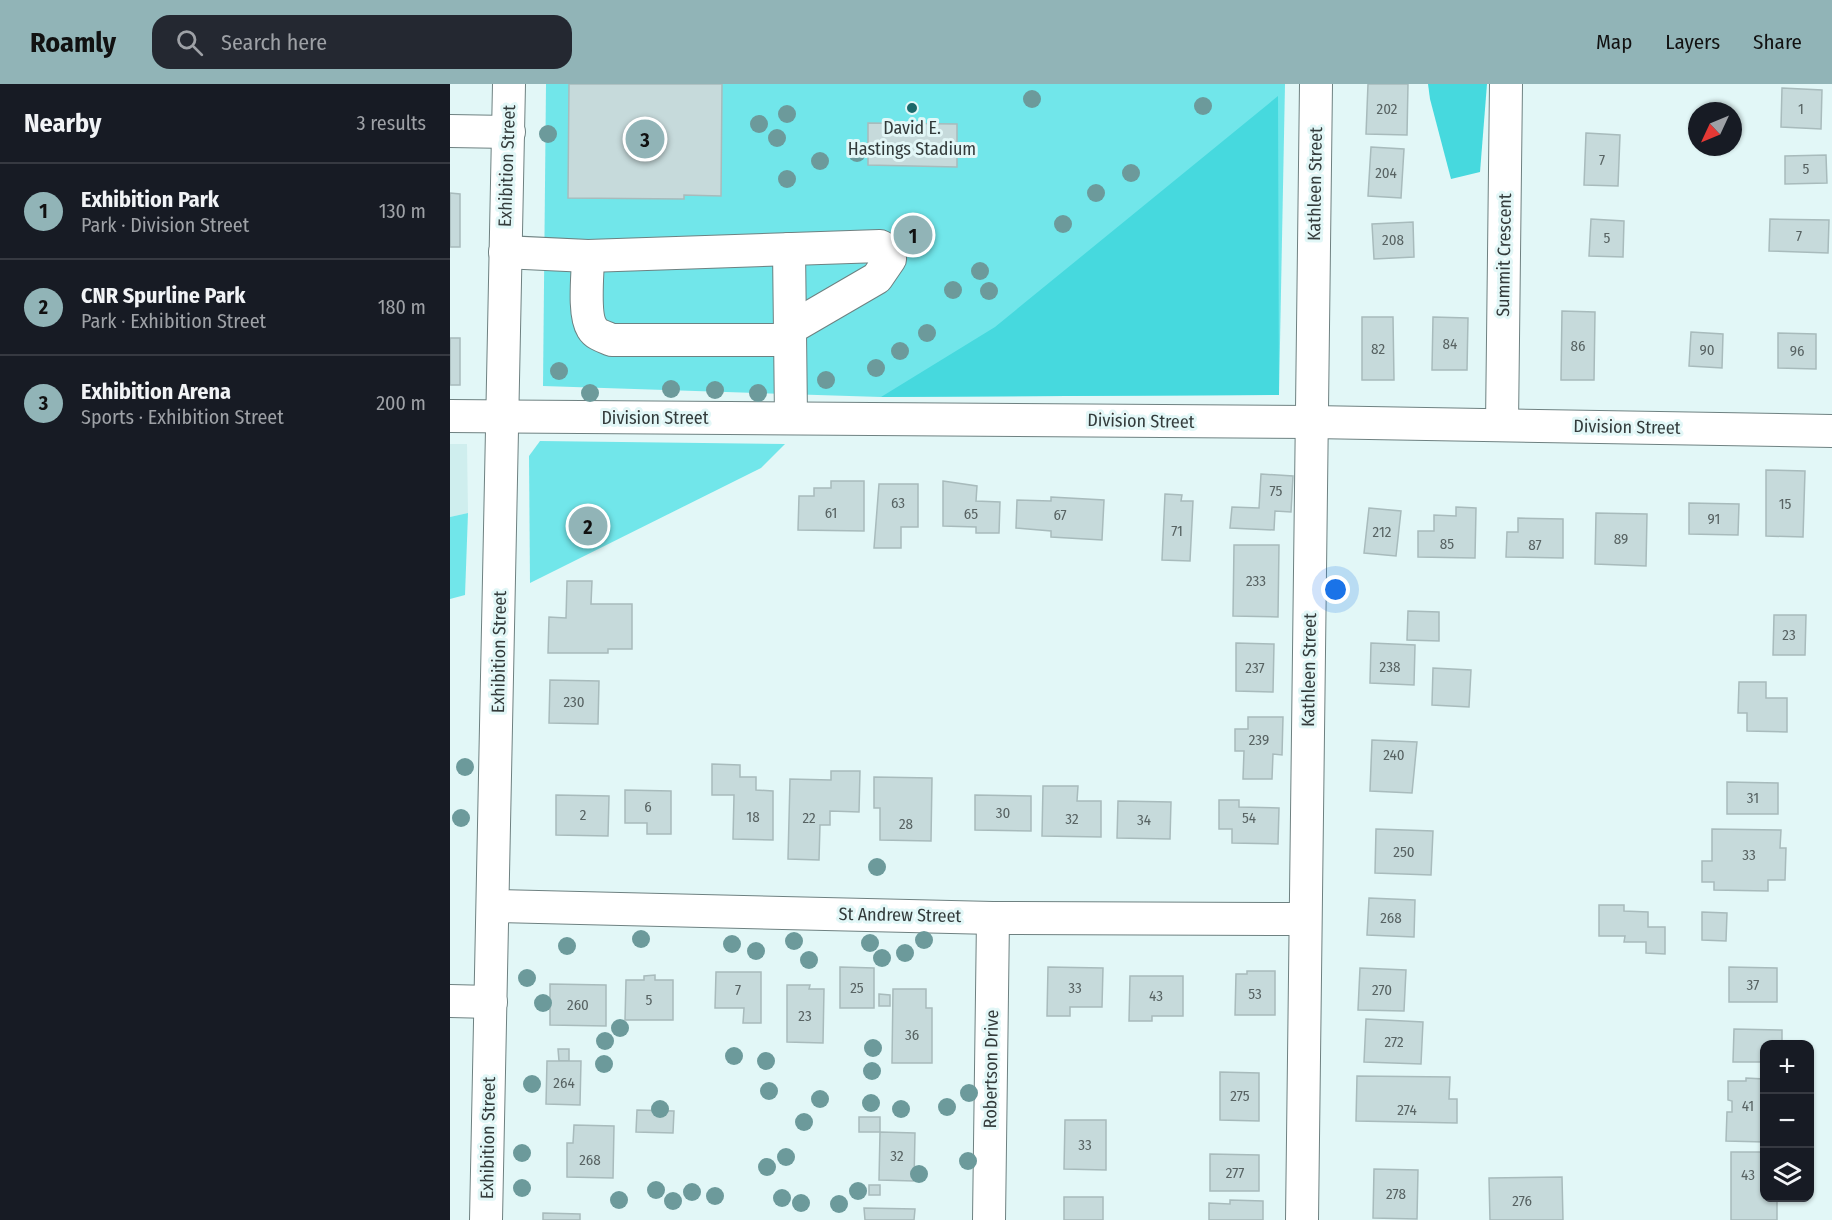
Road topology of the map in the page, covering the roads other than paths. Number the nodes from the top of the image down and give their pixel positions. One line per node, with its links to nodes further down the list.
1 (509, 84): 5 (street, Exhibition Street)
2 (1316, 84): 13 (street, Kathleen Street)
3 (1506, 84): 14 (street, Summit Crescent)
4 (450, 131): 5 (street)
5 (509, 132): 7 (street, Exhibition Street)
6 (789, 249): 8 (street); 9 (street); 9 (street)
7 (505, 252): 8 (street); 11 (street, Exhibition Street)
8 (588, 256): 9 (street)
9 (791, 334): 12 (street)
10 (450, 416): 11 (street, Division Street)
11 (502, 417): 12 (street, Division Street); 16 (street, Exhibition Street)
12 (791, 417): 13 (street, Division Street)
13 (1312, 422): 14 (street, Division Street); 18 (street, Kathleen Street)
14 (1502, 425): 15 (street, Division Street)
15 (1832, 431)
16 (494, 906): 17 (street, St Andrew Street); 20 (street, Exhibition Street)
17 (993, 918): 18 (street, St Andrew Street); 22 (street, Robertson Drive)
18 (1305, 919): 23 (street, Kathleen Street)
19 (450, 1001): 20 (street)
20 (491, 1002): 21 (street, Exhibition Street)
21 (486, 1220)
22 (989, 1220)
23 (1302, 1220)

